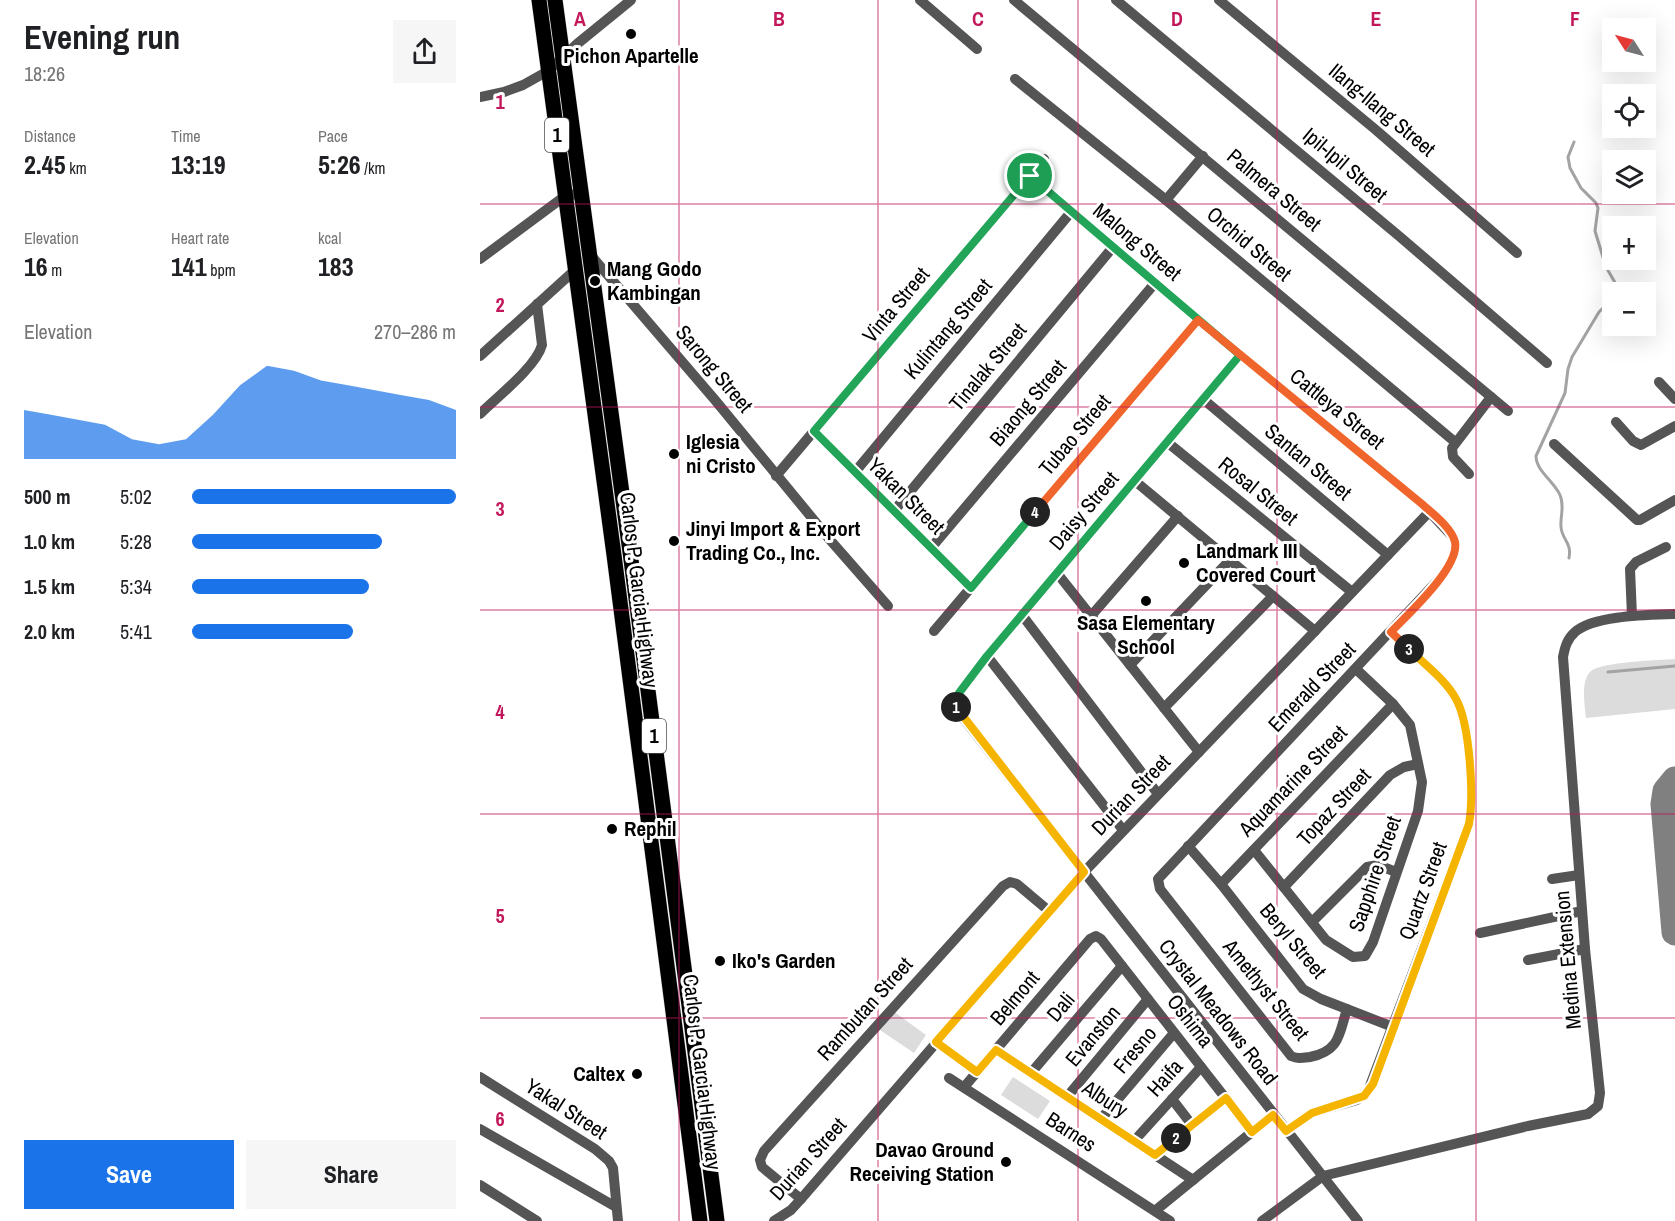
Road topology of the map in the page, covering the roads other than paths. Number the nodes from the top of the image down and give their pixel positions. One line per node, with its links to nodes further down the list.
1 (539, 0): 10 (highway, Carlos P. Garcia Highway / 1)
2 (555, 0): 9 (highway, Carlos P. Garcia Highway / 1)
3 (631, 0): 9 (street)
4 (920, 0): 8 (street)
5 (1014, 0): 13 (street, Palmera Street)
6 (1116, 0): 32 (street, Ipil-Ipil Street)
7 (1219, 0): 22 (street, Ilang-Ilang Street)
8 (977, 49)
9 (563, 56): 10 (street); 16 (highway, Carlos P. Garcia Highway / 1)
10 (548, 71): 12 (street); 17 (highway, Carlos P. Garcia Highway / 1)
11 (1015, 79): 18 (street, Orchid Street)
12 (482, 98)
13 (1203, 156): 18 (street); 34 (street, Palmera Street)
14 (1044, 159): 15 (street, Vinta Street)
15 (1030, 176): 19 (street, Malong Street); 41 (street, Vinta Street)
16 (582, 194): 17 (street); 21 (highway, Carlos P. Garcia Highway / 1)
17 (565, 196): 23 (highway, Carlos P. Garcia Highway / 1); 24 (street)
18 (1166, 200): 43 (street, Orchid Street)
19 (1071, 212): 20 (street, Malong Street); 45 (street, Kulintang Street)
20 (1113, 247): 26 (street, Malong Street); 50 (street, Tinalak Street)
21 (590, 252): 23 (street); 47 (street, Sarong Street); 128 (highway, Carlos P. Garcia Highway / 1)
22 (1517, 253)
23 (573, 254): 25 (highway, Carlos P. Garcia Highway / 1)
24 (480, 259)
25 (575, 270): 27 (street); 127 (highway, Carlos P. Garcia Highway / 1)
26 (1155, 283): 28 (street, Malong Street); 54 (street, Biaong Street)
27 (537, 304): 31 (street); 38 (street)
28 (1198, 320): 29 (street, Malong Street); 58 (street, Tubao Street)
29 (1219, 337): 30 (street, Cattleya Street)
30 (1240, 355): 35 (street, Daisy Street); 51 (street, Cattleya Street)
31 (480, 356)
32 (1547, 363)
33 (1659, 382): 36 (street)
34 (1491, 397): 37 (street, Palmera Street); 43 (street)
35 (1203, 399): 42 (street, Daisy Street); 55 (street, Santan Street)
36 (1675, 399)
37 (1508, 411)
38 (480, 414)
39 (1616, 422): 40 (street)
40 (1675, 426)
41 (814, 431): 45 (street, Yakan Street); 47 (street, Vinta Street)
42 (1167, 442): 48 (street, Daisy Street); 59 (street, Rosal Street)
43 (1455, 442): 46 (street)
44 (1554, 444): 49 (street)
45 (855, 472): 50 (street, Yakan Street)
46 (1469, 474)
47 (777, 476): 61 (street, Sarong Street)
48 (1135, 481): 52 (street); 57 (street, Daisy Street)
49 (1675, 500)
50 (894, 511): 54 (street, Yakan Street)
51 (1430, 511): 55 (street, Durian Street); 68 (street, Emerald Street)
52 (1178, 516): 56 (street); 64 (street)
53 (1666, 547): 65 (street)
54 (931, 548): 58 (street, Yakan Street)
55 (1388, 555): 59 (street, Durian Street)
56 (1230, 560): 60 (street); 70 (street)
57 (1057, 573): 63 (street, Daisy Street); 64 (street)
58 (971, 588): 66 (street, Tubao Street)
59 (1352, 592): 67 (street, Durian Street)
60 (1273, 596): 67 (street); 74 (street)
61 (888, 606)
62 (1675, 614): 65 (street, Medina Extension)
63 (1022, 615): 69 (street, Daisy Street); 77 (street)
64 (1091, 616): 70 (street)
65 (1632, 616): 83 (street, Medina Extension)
66 (934, 631)
67 (1315, 631): 75 (street, Durian Street)
68 (1391, 632): 71 (street, Emerald Street); 98 (street, Quartz Street)
69 (987, 656): 72 (street, Daisy Street); 78 (street)
70 (1130, 665): 74 (street)
71 (1356, 669): 73 (street, Sapphire Street); 79 (street, Emerald Street)
72 (959, 693): 81 (street, Crystal Meadows Road)
73 (1393, 704): 76 (street, Sapphire Street); 80 (street, Aquamarine Street)
74 (1164, 708): 75 (street)
75 (1199, 752): 77 (street, Durian Street)
76 (1418, 764): 82 (street, Sapphire Street); 87 (street, Topaz Street)
77 (1158, 794): 78 (street, Durian Street)
78 (1123, 830): 81 (street, Durian Street)
79 (1188, 846): 85 (street, Emerald Street); 86 (street, Beryl Street)
80 (1254, 850): 86 (street, Aquamarine Street); 87 (street, Sapphire Street)
81 (1084, 872): 88 (street, Durian Street); 111 (street, Crystal Meadows Road)
82 (1396, 872): 90 (street); 90 (street, Sapphire Street)
83 (1580, 875): 84 (street); 89 (street, Medina Extension)
84 (1552, 879)
85 (1158, 882): 97 (street, Amethyst Street)
86 (1221, 884): 97 (street, Beryl Street)
87 (1284, 887): 90 (street, Sapphire Street)
88 (1049, 911): 100 (street, Durian Street); 122 (street, Rambutan Street)
89 (1582, 912): 91 (street); 93 (street, Medina Extension)
90 (1312, 922)
91 (1480, 933)
92 (1096, 936): 95 (street, Oshima); 101 (street, Belmont)
93 (1585, 949): 94 (street); 119 (street, Medina Extension)
94 (1528, 960)
95 (1122, 966): 96 (street, Oshima); 104 (street, Dali)
96 (1148, 999): 99 (street, Oshima); 108 (street, Evanston)
97 (1347, 1009): 98 (street, Beryl Street)
98 (1393, 1027): 115 (street, Quartz Street)
99 (1174, 1033): 102 (street, Oshima); 112 (street, Fresno)
100 (936, 1042): 103 (street); 122 (street, Durian Street)
101 (996, 1050): 103 (street, Belmont); 104 (street, Albury)
102 (1201, 1067): 109 (street, Oshima); 110 (street, Haifa)
103 (977, 1072): 107 (street, Belmont)
104 (1031, 1073): 108 (street, Albury)
105 (480, 1077): 123 (street, Yakal Street)
106 (949, 1078): 107 (street, Barnes)
107 (965, 1086): 124 (street, Barnes)
108 (1067, 1097): 112 (street, Albury)
109 (1226, 1098): 113 (street); 116 (street, Oshima)
110 (1172, 1099): 113 (street); 117 (street, Haifa)
111 (1273, 1115): 115 (street, Crystal Meadows Road); 116 (street)
112 (1101, 1119): 117 (street, Albury)
113 (1192, 1125): 118 (street)
114 (480, 1129): 123 (street)
115 (1286, 1131): 119 (street, Crystal Meadows Road)
116 (1252, 1132): 120 (street)
117 (1134, 1141): 118 (street, Albury)
118 (1155, 1155): 120 (street, Albury)
119 (1323, 1176): 131 (street); 132 (street, Crystal Meadows Road)
120 (1193, 1180): 124 (street)
121 (480, 1185): 125 (street)
122 (801, 1200): 129 (street, Durian Street)
123 (616, 1207): 126 (street, Yakal Street)
124 (1156, 1210): 130 (street, Barnes)
125 (537, 1221)
126 (618, 1221)
127 (700, 1221)
128 (717, 1221)
129 (774, 1221)
130 (1170, 1221)
131 (1262, 1221)
132 (1356, 1221)

